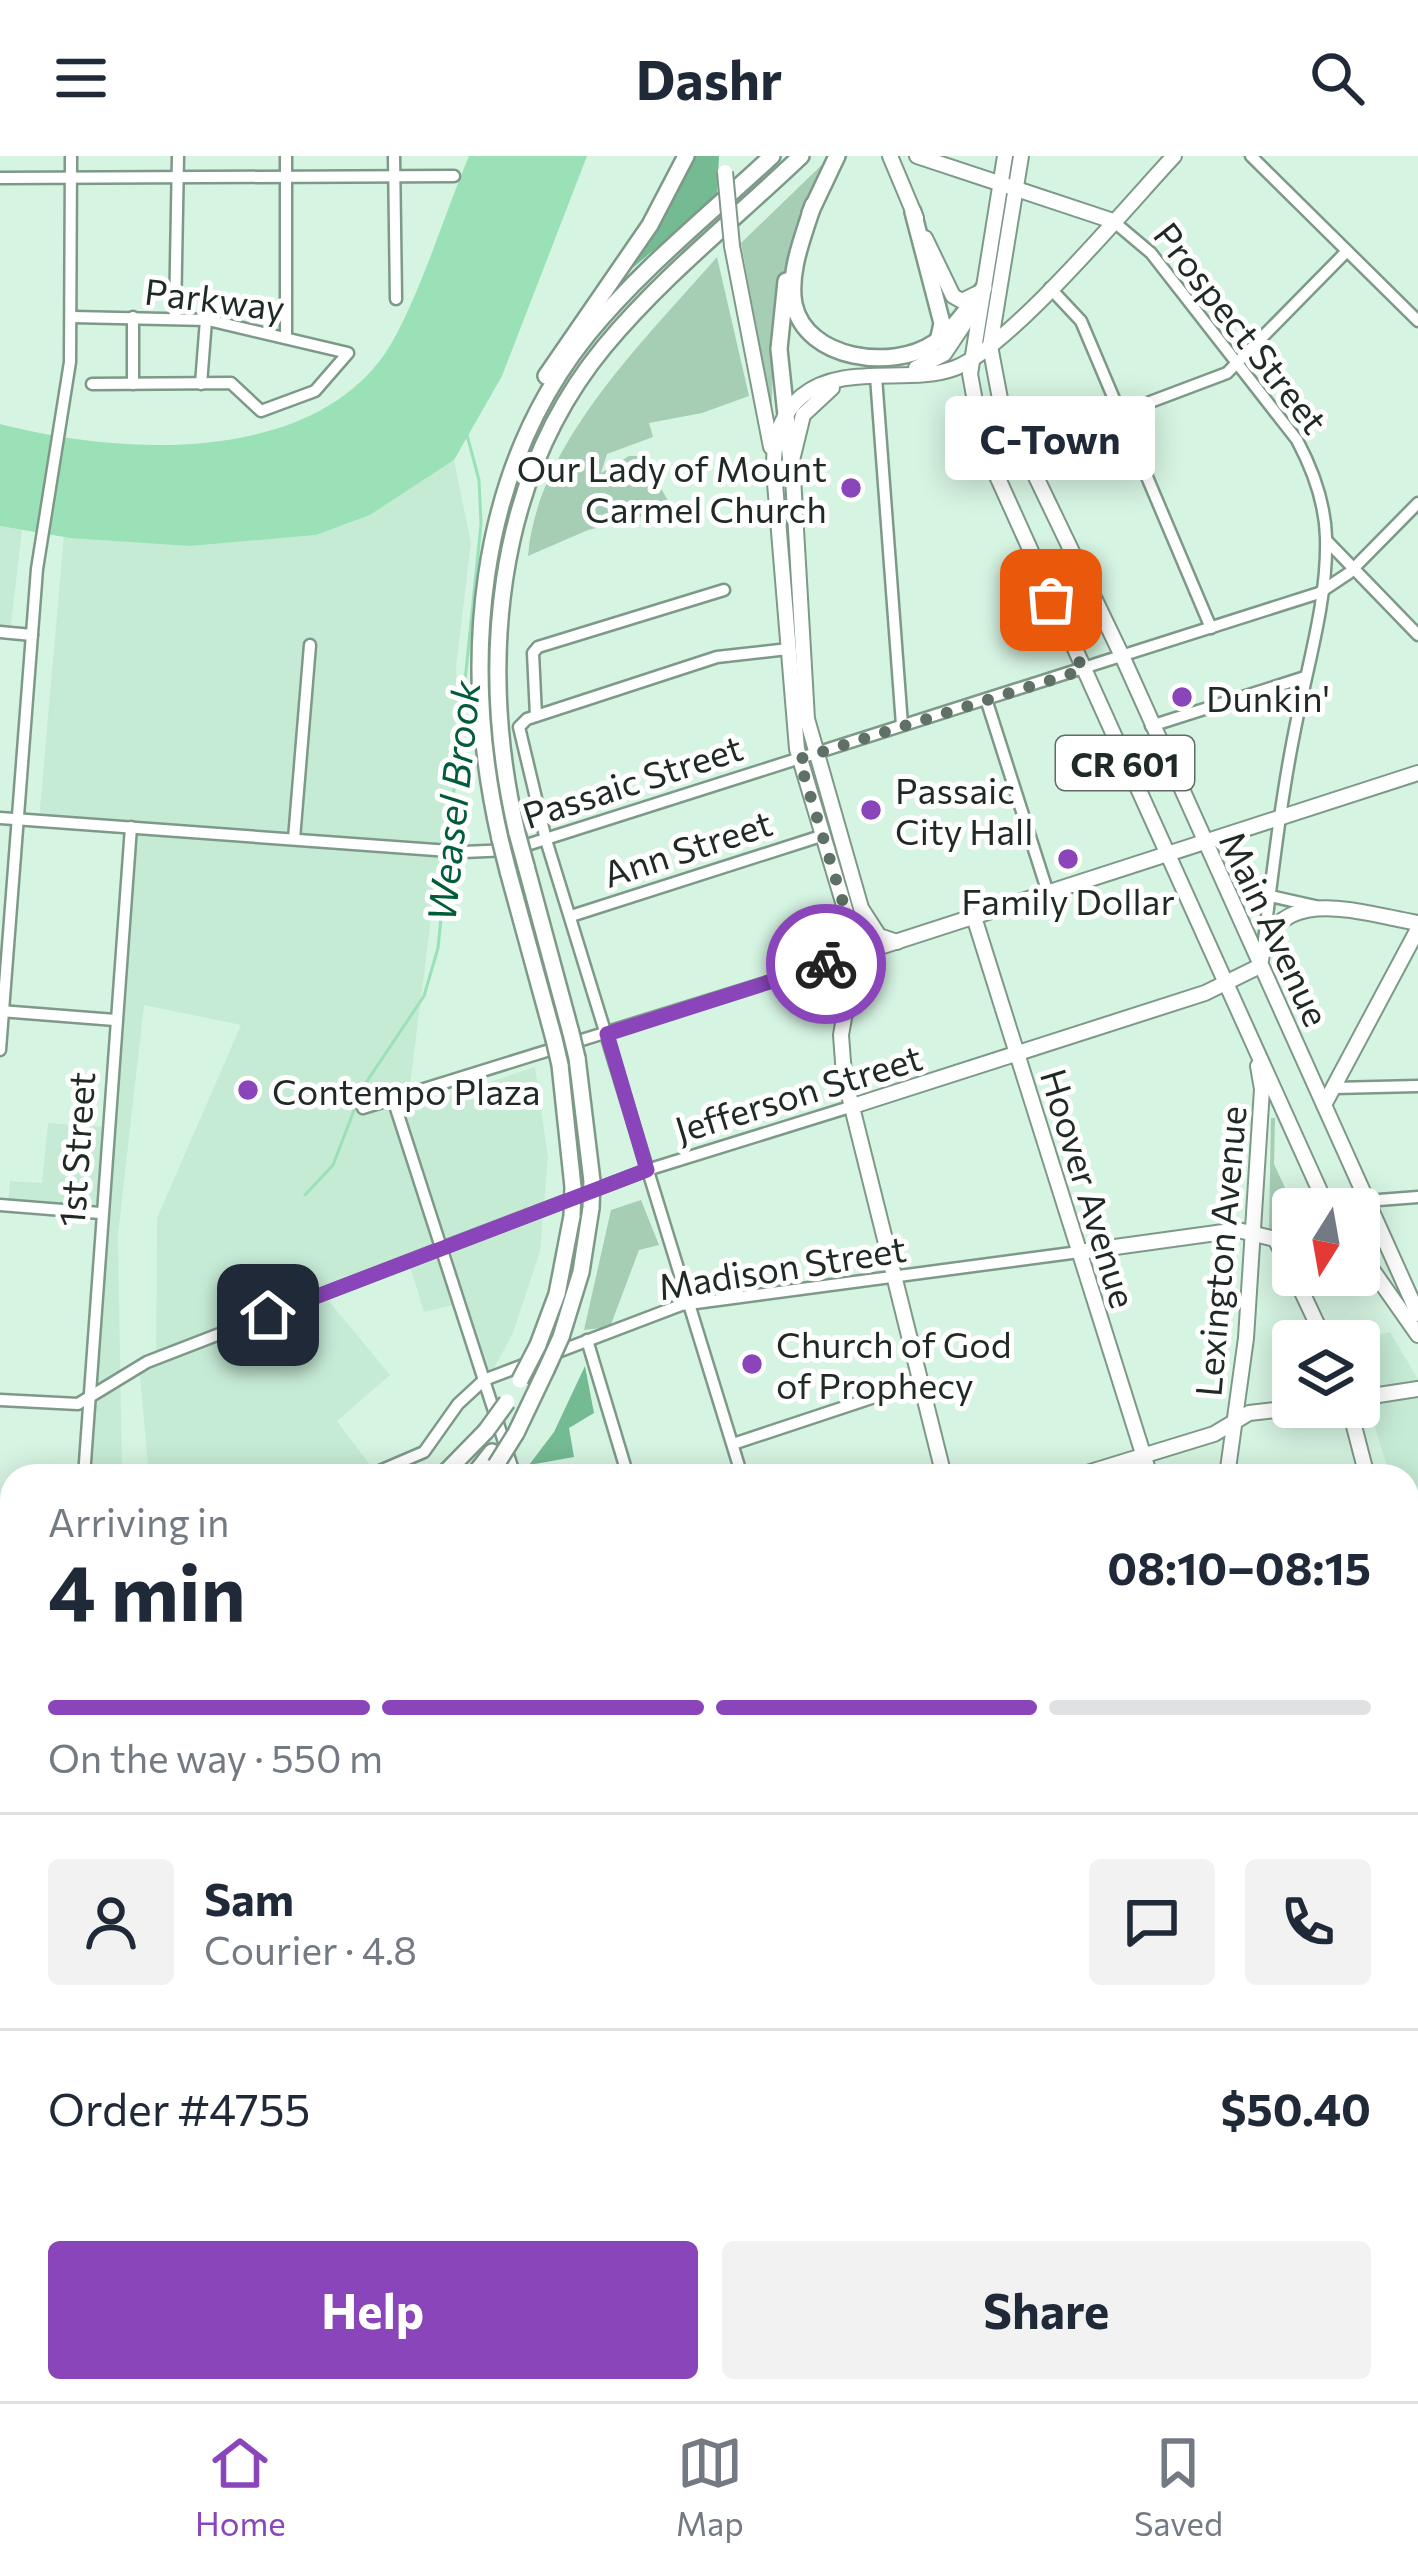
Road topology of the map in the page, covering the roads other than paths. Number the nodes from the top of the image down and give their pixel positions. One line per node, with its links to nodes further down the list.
1 (71, 156): 21 (street)
2 (178, 156): 18 (street)
3 (286, 156): 19 (street)
4 (394, 156): 16 (street)
5 (686, 156): 53 (highway)
6 (772, 156): 53 (highway)
7 (801, 156): 139 (highway, bridge)
8 (837, 156): 24 (highway)
9 (890, 156): 25 (main road)
10 (917, 156): 22 (main road, Prospect Street)
11 (1006, 156): 22 (main road, Main Avenue / CR 601)
12 (1021, 156): 23 (main road, Main Avenue / CR 601)
13 (1174, 156): 26 (main road)
14 (1251, 156): 27 (street)
15 (726, 161): 50 (main road, bridge)
16 (394, 176): 17 (street); 19 (street); 30 (street)
17 (454, 176)
18 (178, 177): 19 (street); 21 (street); 33 (street)
19 (286, 177): 36 (street)
20 (0, 178): 21 (street)
21 (72, 178): 31 (street)
22 (1000, 185): 23 (main road, Prospect Street); 28 (main road, Main Avenue / CR 601)
23 (1017, 190): 26 (main road, Prospect Street); 38 (main road, Main Avenue / CR 601)
24 (813, 205): 37 (highway); 48 (highway)
25 (914, 212): 28 (main road); 37 (highway)
26 (1113, 221): 29 (main road); 40 (street, Prospect Street)
27 (1347, 251): 35 (street); 40 (street)
28 (984, 288): 37 (highway); 39 (main road, Main Avenue / CR 601); 41 (main road)
29 (1049, 288): 38 (main road); 47 (street)
30 (395, 298)
31 (73, 317): 32 (street, Parkway); 60 (street)
32 (133, 317): 33 (street, Parkway); 45 (street)
33 (175, 317): 34 (street, Parkway)
34 (206, 320): 36 (street, Parkway); 46 (street)
35 (1418, 321)
36 (286, 337): 46 (street, Parkway)
37 (935, 342)
38 (990, 346): 39 (main road); 49 (main road, Main Avenue / CR 601)
39 (972, 359): 41 (main road); 65 (main road, Main Avenue / CR 601)
40 (1240, 362): 47 (street); 54 (street, Prospect Street)
41 (908, 372): 42 (main road)
42 (876, 376): 43 (main road); 69 (street)
43 (850, 380): 48 (main road); 51 (main road)
44 (92, 384): 45 (street)
45 (133, 384): 46 (street)
46 (201, 384)
47 (1117, 414): 49 (street); 58 (street)
48 (784, 416): 50 (main road); 51 (highway)
49 (1023, 450): 64 (main road, Main Avenue / CR 601)
50 (773, 464): 63 (main road)
51 (792, 472): 71 (main road)
52 (1418, 502): 55 (street, Passaic Street)
53 (498, 519): 132 (highway, bridge)
54 (1327, 541): 55 (street); 57 (street, Prospect Street)
55 (1354, 568): 57 (street, Passaic Street); 61 (street)
56 (724, 590): 68 (street)
57 (1319, 593): 58 (street, Passaic Street); 66 (street, Prospect Street)
58 (1210, 628): 64 (street, Passaic Street)
59 (0, 632): 60 (street)
60 (32, 634): 75 (street)
61 (1418, 635)
62 (310, 645): 78 (street)
63 (788, 649): 68 (street); 71 (main road)
64 (1123, 658): 65 (street, Passaic Street); 70 (main road, Main Avenue / CR 601)
65 (1083, 670): 67 (street, Passaic Street); 81 (main road, Main Avenue / CR 601)
66 (1305, 677): 70 (street); 73 (street, Prospect Street)
67 (986, 698): 69 (street, Passaic Street); 82 (street)
68 (536, 716): 79 (street)
69 (902, 725): 71 (street, Passaic Street)
70 (1151, 726): 80 (main road, Main Avenue / CR 601)
71 (807, 756): 77 (main road); 79 (street, Passaic Street); 89 (main road)
72 (1418, 773): 73 (main road)
73 (1281, 817): 80 (main road); 83 (street, Prospect Street)
74 (0, 818): 75 (street, Passaic Street)
75 (17, 819): 76 (street, Passaic Street); 93 (street)
76 (130, 827): 78 (street, Passaic Street); 94 (street, 1st Street)
77 (821, 836): 85 (street, Ann Street); 90 (main road)
78 (294, 839): 79 (street, Passaic Street)
79 (546, 840): 85 (street)
80 (1204, 843): 81 (main road); 91 (main road, Main Avenue / CR 601)
81 (1166, 855): 82 (main road); 92 (main road, Main Avenue / CR 601)
82 (1048, 893): 86 (main road)
83 (1270, 896): 84 (street); 88 (street, Prospect Street)
84 (1319, 907): 87 (main road); 88 (main road)
85 (571, 916): 96 (street)
86 (974, 917): 89 (main road); 98 (main road, Hoover Avenue)
87 (1418, 926): 100 (main road)
88 (1264, 940): 91 (main road, Prospect Street)
89 (897, 942): 90 (main road)
90 (854, 956): 96 (street); 103 (main road)
91 (1260, 966): 92 (main road, Jefferson Street); 102 (main road, Main Avenue / CR 601)
92 (1226, 986): 95 (main road, Main Avenue / CR 601); 98 (main road, Jefferson Street)
93 (1, 1011): 94 (street); 97 (street)
94 (116, 1020): 111 (street, 1st Street)
95 (1248, 1032): 106 (main road, Main Avenue / CR 601); 112 (main road, Lexington Avenue)
96 (607, 1034): 101 (street); 105 (street)
97 (0, 1049)
98 (1017, 1054): 103 (main road, Jefferson Street); 116 (main road, Hoover Avenue)
99 (1418, 1086): 100 (street)
100 (1334, 1088): 102 (main road)
101 (393, 1099): 104 (street); 115 (street)
102 (1324, 1105): 107 (main road, Main Avenue / CR 601)
103 (853, 1106): 105 (street, Jefferson Street); 117 (main road)
104 (363, 1108)
105 (647, 1170): 115 (street, Jefferson Street); 119 (street)
106 (1319, 1188)
107 (1355, 1188)
108 (1418, 1197): 109 (street)
109 (1380, 1202)
110 (0, 1205): 111 (street)
111 (100, 1213): 127 (street, 1st Street)
112 (1254, 1233): 113 (main road, Madison Street); 116 (main road, Madison Street); 130 (main road, Lexington Avenue)
113 (1272, 1240)
114 (1380, 1241): 120 (main road, Main Avenue / CR 601)
115 (442, 1248): 123 (street); 127 (street, Jefferson Street)
116 (1079, 1252): 117 (street, Madison Street); 134 (main road, Hoover Avenue)
117 (894, 1278): 119 (street, Madison Street); 124 (main road)
118 (1380, 1281): 121 (main road)
119 (691, 1307): 122 (street, Madison Street); 133 (street)
120 (1418, 1314)
121 (1417, 1335)
122 (587, 1340): 123 (street, Madison Street); 141 (street)
123 (484, 1380): 136 (street, Madison Street); 140 (street)
124 (920, 1382): 133 (street); 143 (main road)
125 (1416, 1386): 126 (main road)
126 (1380, 1394)
127 (92, 1396): 128 (street); 135 (street, 1st Street)
128 (0, 1400)
129 (1272, 1410): 130 (main road)
130 (1235, 1422): 134 (main road); 146 (main road, Lexington Avenue)
131 (1354, 1428): 147 (main road)
132 (486, 1431): 137 (highway); 138 (highway)
133 (733, 1444): 142 (street)
134 (1144, 1456): 144 (main road); 145 (main road, Hoover Avenue)
135 (85, 1464)
136 (396, 1464)
137 (454, 1464)
138 (462, 1464)
139 (492, 1464)
140 (511, 1464)
141 (624, 1464)
142 (739, 1464)
143 (941, 1464)
144 (1118, 1464)
145 (1146, 1464)
146 (1228, 1464)
147 (1364, 1464)

